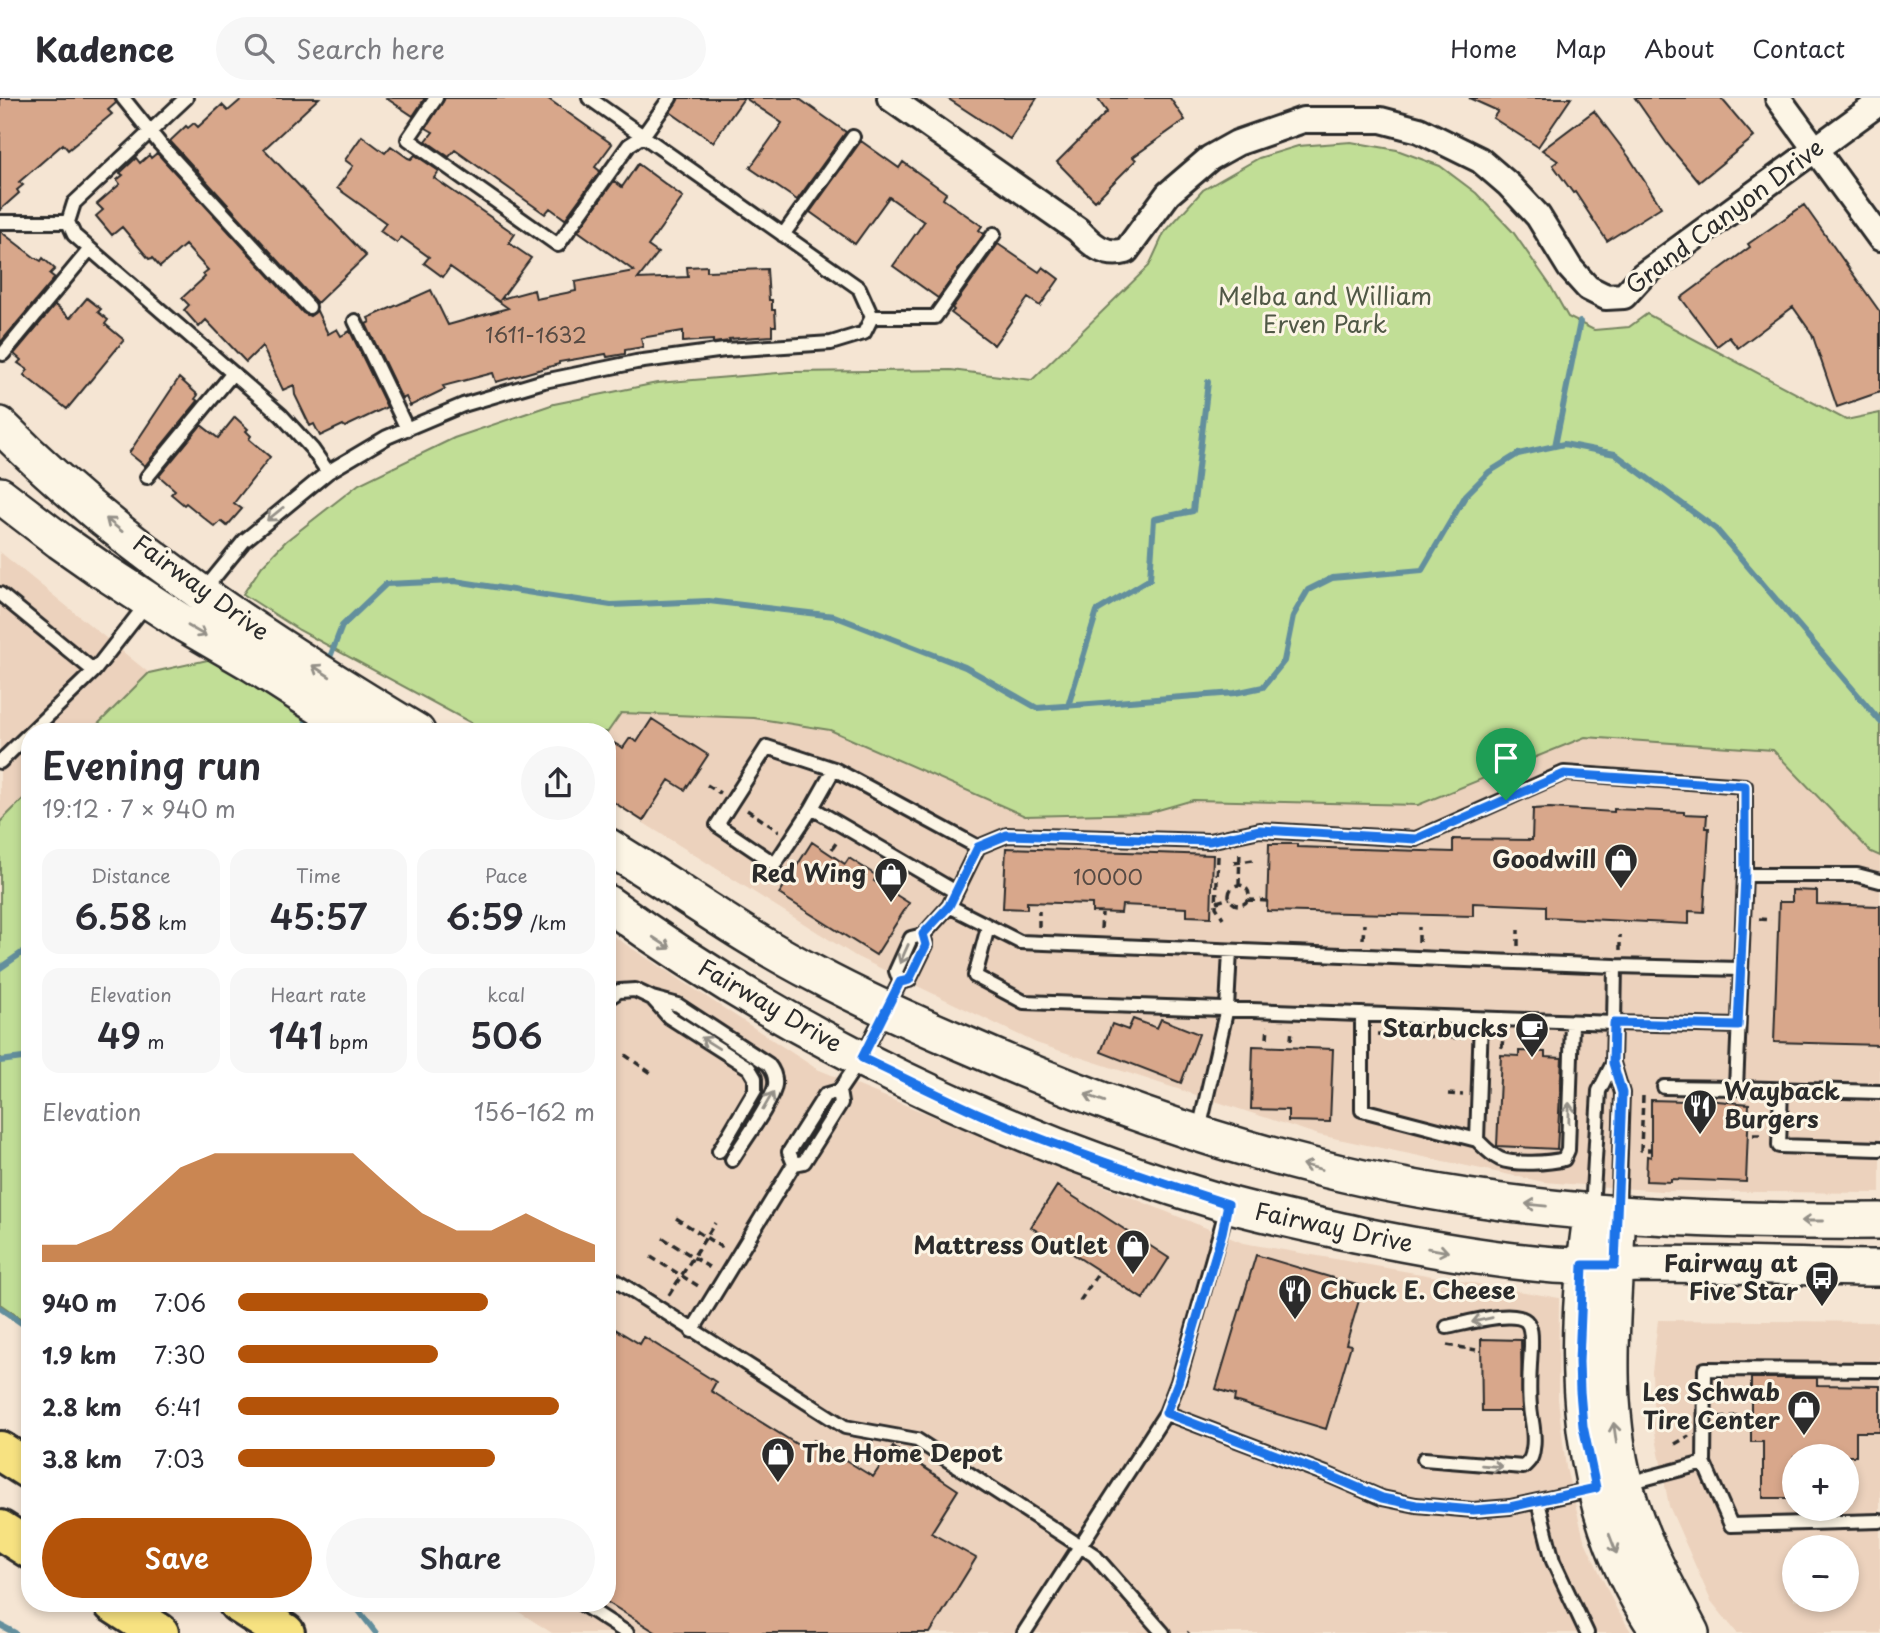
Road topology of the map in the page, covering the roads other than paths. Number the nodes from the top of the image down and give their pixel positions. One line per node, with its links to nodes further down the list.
1 (122, 98): 10 (lane)
2 (186, 98): 10 (lane)
3 (436, 98): 11 (lane)
4 (589, 98): 11 (lane)
5 (670, 98): 11 (lane)
6 (1778, 98): 13 (street)
7 (902, 101): 9 (street, Grand Canyon Drive)
8 (1880, 102): 13 (street, Grand Canyon Drive)
9 (1339, 108): 13 (street, Grand Canyon Drive)
10 (150, 132): 15 (lane); 20 (lane)
11 (643, 136): 17 (lane)
12 (853, 137): 17 (lane)
13 (1815, 150): 18 (street)
14 (0, 222): 15 (lane)
15 (68, 222): 19 (lane)
16 (994, 234): 21 (lane)
17 (783, 235): 21 (lane)
18 (1880, 238)
19 (90, 249): 23 (lane); 24 (lane)
20 (309, 307)
21 (872, 317): 26 (lane)
22 (355, 321): 26 (lane)
23 (2, 354)
24 (233, 373): 27 (lane); 28 (lane)
25 (0, 425): 30 (main road, Fairway Drive, one-way to 25)
26 (407, 429): 27 (lane)
27 (328, 472): 30 (lane, one-way to 30)
28 (147, 477)
29 (0, 495): 32 (main road, Fairway Drive)
30 (201, 593): 33 (main road, Fairway Drive)
31 (0, 594): 34 (lane)
32 (149, 601): 33 (main road, Fairway Drive, one-way to 33); 34 (lane)
33 (260, 650): 36 (main road, Fairway Drive)
34 (93, 671): 35 (lane)
35 (40, 723)
36 (363, 723)
37 (21, 742): 38 (lane)
38 (0, 762)
39 (834, 769): 40 (lane); 40 (lane); 41 (lane)
40 (812, 808): 45 (lane)
41 (978, 847): 43 (lane); 45 (lane)
42 (616, 852): 53 (main road, Fairway Drive)
43 (1745, 875): 44 (lane); 51 (lane)
44 (1880, 881)
45 (956, 892): 46 (lane)
46 (949, 906): 48 (lane); 53 (lane)
47 (616, 912): 61 (main road, Fairway Drive, one-way to 61)
48 (988, 927): 49 (lane); 55 (lane)
49 (1230, 951): 50 (lane); 55 (lane)
50 (1615, 966): 51 (lane); 59 (lane)
51 (1740, 969): 60 (lane)
52 (616, 994): 54 (lane)
53 (893, 996): 61 (lane); 67 (main road, Fairway Drive, one-way to 53)
54 (652, 998): 70 (lane, one-way to 54); 71 (lane, one-way to 54)
55 (1227, 1009): 56 (lane); 67 (lane)
56 (1362, 1014): 57 (lane); 68 (lane)
57 (1481, 1019): 58 (lane); 68 (lane)
58 (1572, 1023): 59 (lane); 68 (lane, one-way to 58)
59 (1614, 1023): 60 (lane); 62 (lane)
60 (1738, 1026): 64 (lane)
61 (862, 1058): 72 (main road, Fairway Drive); 79 (lane)
62 (1613, 1063): 73 (lane); 73 (lane)
63 (1664, 1087): 64 (lane)
64 (1736, 1088): 65 (lane)
65 (1781, 1089): 66 (lane); 69 (lane)
66 (1880, 1092)
67 (1199, 1134): 73 (main road, Fairway Drive, one-way to 67)
68 (1477, 1140)
69 (1880, 1149)
70 (719, 1151)
71 (732, 1160)
72 (1228, 1204): 75 (main road, Fairway Drive, one-way to 75); 81 (lane)
73 (1605, 1212): 74 (main road, Fairway Drive, one-way to 73); 75 (main road)
74 (1880, 1221)
75 (1599, 1265): 76 (main road, Fairway Drive); 86 (main road)
76 (1880, 1268)
77 (616, 1281): 79 (lane)
78 (1447, 1327): 83 (lane, one-way to 78)
79 (692, 1331): 91 (lane)
80 (1880, 1370): 84 (lane)
81 (1166, 1413): 87 (lane); 91 (lane)
82 (0, 1451): 85 (highway)
83 (1424, 1460)
84 (1704, 1463): 86 (lane); 88 (lane)
85 (21, 1464)
86 (1610, 1486): 87 (lane); 101 (main road, one-way to 101); 102 (main road)
87 (1538, 1502): 100 (lane)
88 (1880, 1521)
89 (0, 1530): 90 (highway)
90 (21, 1543)
91 (1080, 1545): 98 (lane); 99 (lane)
92 (127, 1612): 95 (highway)
93 (252, 1612): 96 (highway)
94 (594, 1612): 97 (lane)
95 (159, 1633)
96 (285, 1633)
97 (627, 1633)
98 (1024, 1633)
99 (1163, 1633)
100 (1587, 1633)
101 (1660, 1633)
102 (1691, 1633)

